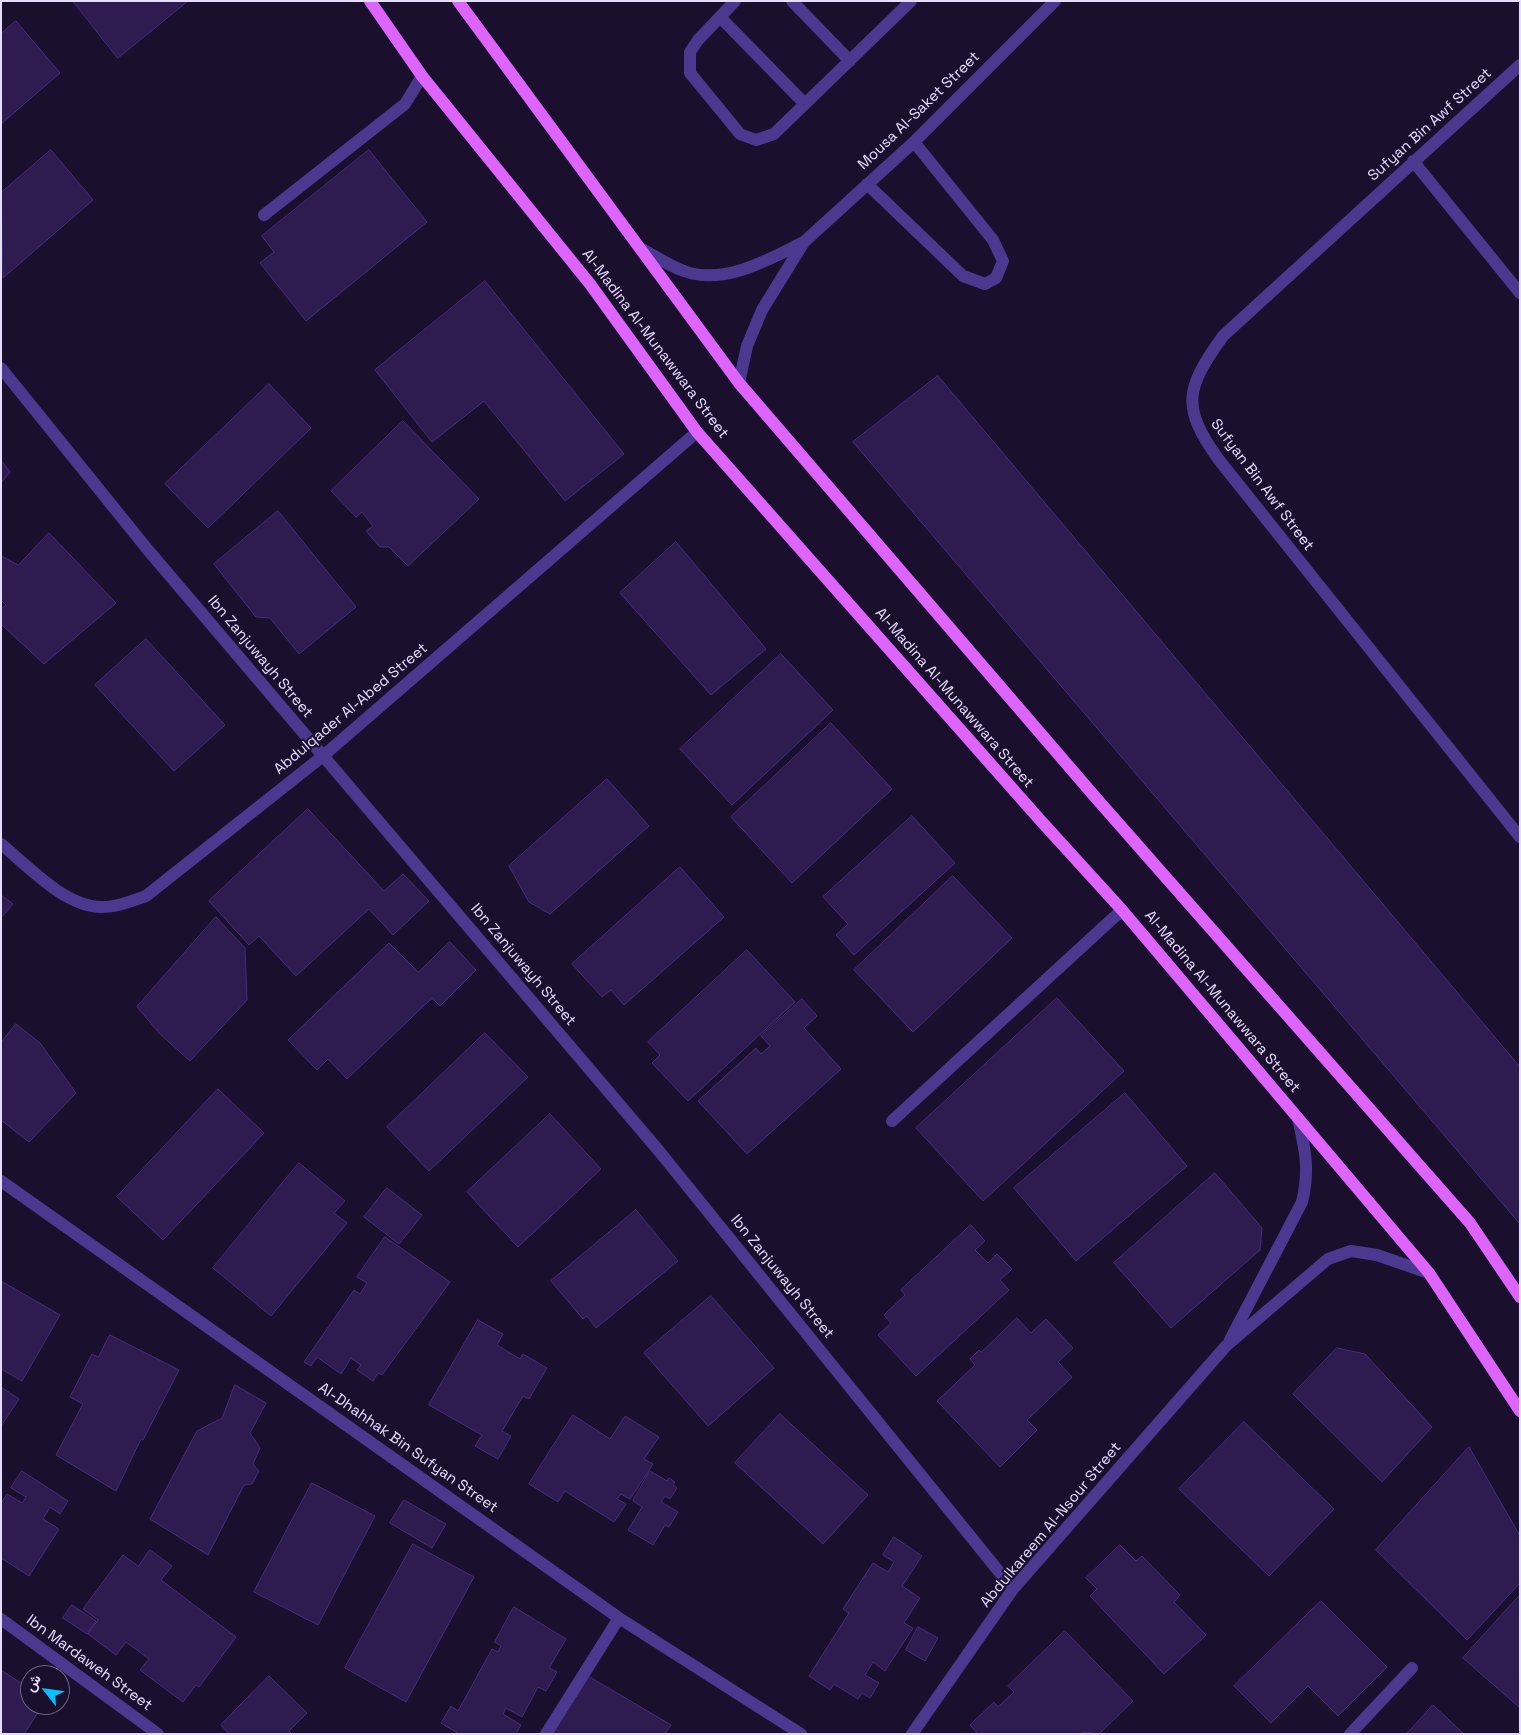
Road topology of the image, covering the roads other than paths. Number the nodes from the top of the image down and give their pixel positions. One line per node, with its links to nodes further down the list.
1 (370, 1): 12 (main road, Al-Madina Al-Munawwara Street)
2 (458, 1): 19 (main road)
3 (735, 1): 9 (street)
4 (792, 1): 10 (street)
5 (892, 1): 8 (street)
6 (911, 1): 8 (street)
7 (1055, 1): 14 (street, Mousa Al-Saket Street)
8 (901, 11): 10 (street)
9 (720, 17): 13 (street); 13 (street)
10 (850, 61): 13 (street)
11 (1520, 65): 15 (street, Sufyan Bin Awf Street)
12 (422, 76): 17 (street); 23 (main road, Al-Madina Al-Munawwara Street)
13 (804, 104)
14 (914, 142): 16 (street, Mousa Al-Saket Street); 16 (street)
15 (1413, 161): 20 (street); 25 (street, Sufyan Bin Awf Street)
16 (867, 184): 18 (street, Mousa Al-Saket Street)
17 (264, 215)
18 (804, 242): 19 (street, Mousa Al-Saket Street); 22 (street, Mousa Al-Saket Street)
19 (640, 248): 22 (main road)
20 (1520, 293)
21 (1, 368): 24 (street, Ibn Zanjuwayh Street)
22 (739, 383): 32 (main road)
23 (697, 432): 24 (street, Abdulqader Al-Abed Street); 27 (main road, Al-Madina Al-Munawwara Street)
24 (323, 756): 26 (street, Abdulqader Al-Abed Street); 35 (street, Ibn Zanjuwayh Street)
25 (1520, 837)
26 (1, 844)
27 (1122, 910): 28 (main road, Al-Madina Al-Munawwara Street); 29 (street)
28 (1298, 1118): 31 (main road, Al-Madina Al-Munawwara Street); 33 (street, Abdulkareem Al-Nsour Street)
29 (892, 1121)
30 (1, 1181): 36 (street, Al-Dhahhak Bin Sufyan Street)
31 (1429, 1273): 33 (street, Abdulkareem Al-Nsour Street); 34 (main road, Al-Madina Al-Munawwara Street)
32 (1520, 1297)
33 (1226, 1346): 35 (street, Abdulkareem Al-Nsour Street)
34 (1520, 1411)
35 (1013, 1589): 42 (street, Abdulkareem Al-Nsour Street)
36 (619, 1618): 40 (street); 41 (street, Al-Dhahhak Bin Sufyan Street)
37 (1, 1619): 39 (street, Ibn Mardaweh Street)
38 (1412, 1668): 43 (street)
39 (158, 1734)
40 (546, 1734)
41 (801, 1734)
42 (912, 1734)
43 (1350, 1734)

